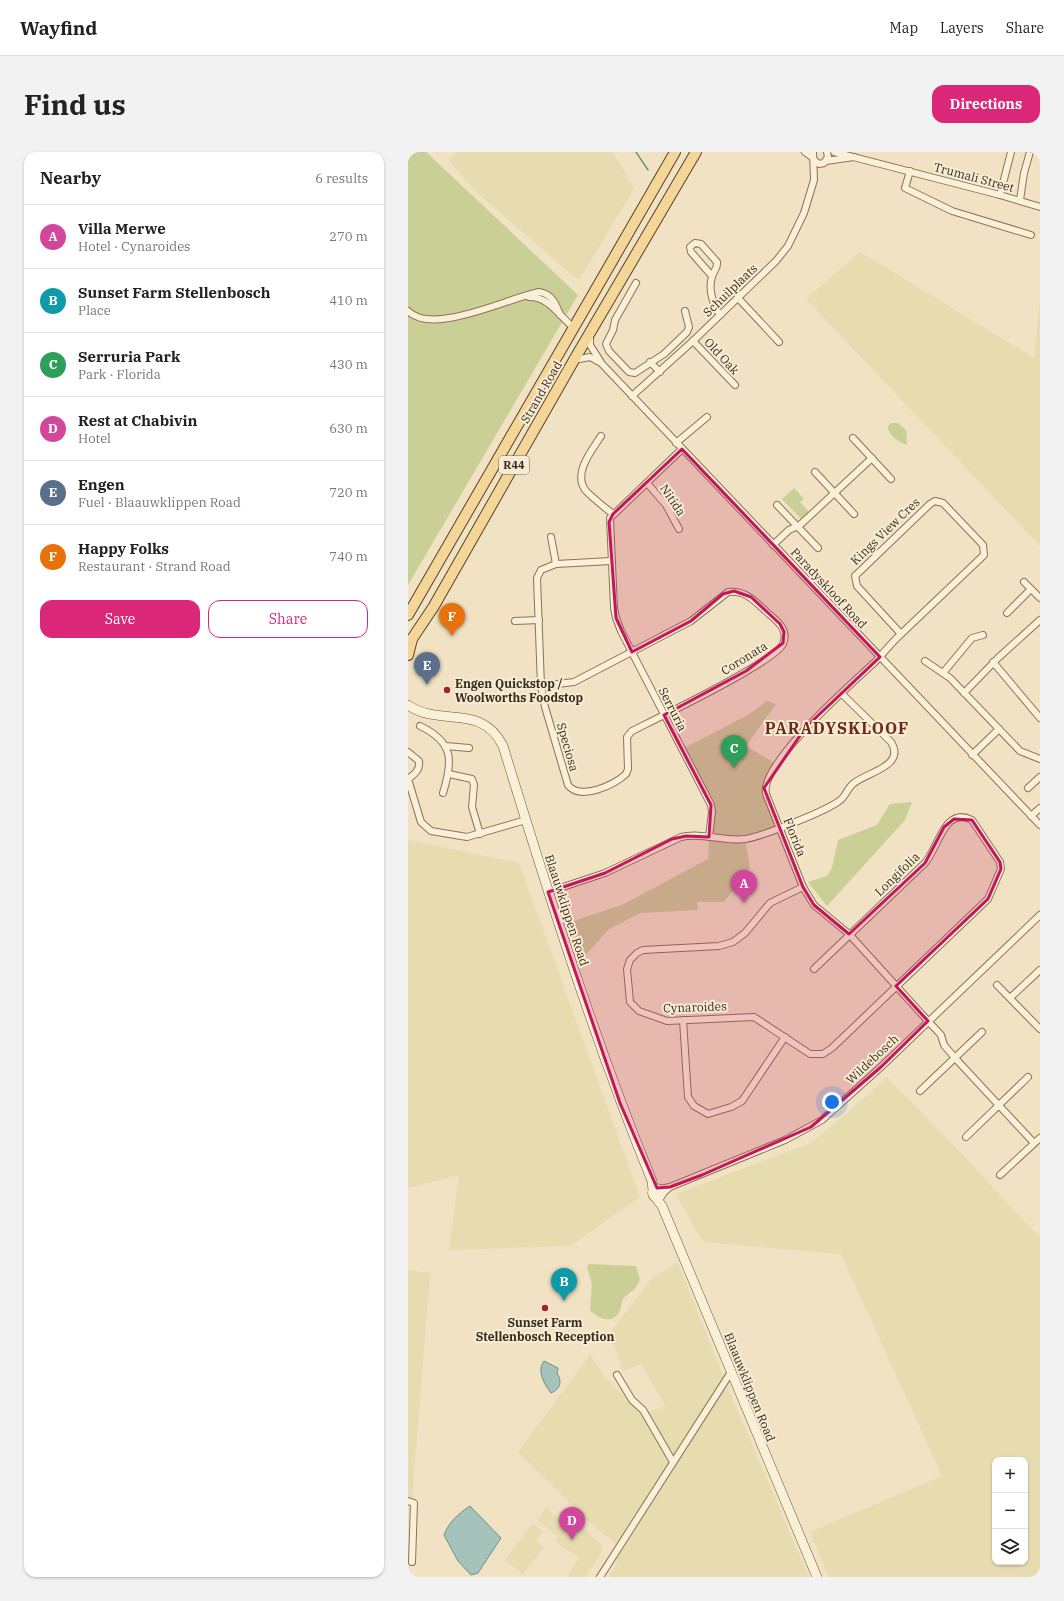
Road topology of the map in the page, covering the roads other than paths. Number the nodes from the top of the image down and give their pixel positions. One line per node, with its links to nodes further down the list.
1 (675, 152): 24 (main road, Strand Road / R44)
2 (696, 152): 23 (main road, Strand Road / R44)
3 (805, 152): 8 (street, Trumali Street)
4 (828, 152): 10 (street)
5 (834, 152): 9 (street, Trumali Street)
6 (1011, 152): 13 (street)
7 (1030, 152): 14 (street)
8 (813, 156): 10 (street, Trumali Street); 12 (street, Schuilplaats)
9 (855, 157): 10 (street, Trumali Street); 11 (street, Trumali Street)
10 (825, 162): 12 (street, Schuilplaats)
11 (910, 171): 13 (street, Trumali Street); 16 (street)
12 (814, 180): 19 (street, Schuilplaats)
13 (1000, 195): 14 (street, Trumali Street)
14 (1020, 200): 15 (street, Trumali Street)
15 (1040, 207)
16 (1032, 235)
17 (712, 276): 17 (street); 22 (street)
18 (636, 283): 30 (street)
19 (738, 298): 22 (street, Schuilplaats); 27 (street)
20 (408, 311): 24 (street)
21 (685, 311): 30 (street)
22 (720, 315): 26 (street, Schuilplaats)
23 (596, 324): 24 (main road); 25 (main road, Strand Road / R44)
24 (574, 328): 28 (main road); 59 (main road, Strand Road / R44)
25 (590, 334): 28 (main road, Strand Road / R44); 31 (street, Paradyskloof Road)
26 (693, 341): 32 (street, Schuilplaats); 33 (street, Old Oak)
27 (779, 342)
28 (582, 348): 29 (main road, Strand Road / R44)
29 (574, 360): 31 (street, Paradyskloof Road); 65 (main road, Strand Road / R44)
30 (650, 362): 32 (street)
31 (602, 364): 34 (street, Paradyskloof Road)
32 (660, 372): 34 (street, Schuilplaats)
33 (735, 385)
34 (632, 396): 38 (street, Paradyskloof Road)
35 (707, 417): 38 (street)
36 (601, 436): 46 (street)
37 (853, 438): 40 (street)
38 (676, 443): 39 (street, Paradyskloof Road)
39 (682, 449): 43 (street); 51 (street, Paradyskloof Road)
40 (872, 458): 42 (street); 44 (street)
41 (815, 472): 44 (street)
42 (891, 479)
43 (647, 483): 46 (street); 49 (street, Nitida)
44 (834, 493): 47 (street); 48 (street)
45 (777, 505): 48 (street)
46 (613, 514): 53 (street, Serruria)
47 (854, 514)
48 (798, 526): 51 (street); 52 (street)
49 (679, 529)
50 (551, 537): 54 (street)
51 (774, 545): 68 (street, Paradyskloof Road)
52 (818, 548)
53 (611, 561): 54 (street, Speciosa); 66 (street, Serruria)
54 (556, 564): 60 (street, Speciosa)
55 (1024, 582): 56 (street)
56 (1031, 589): 57 (street); 58 (street)
57 (1040, 598)
58 (1007, 613)
59 (408, 614)
60 (539, 620): 62 (street); 72 (street, Speciosa)
61 (1040, 620): 70 (street)
62 (515, 621)
63 (901, 634): 63 (street, Kings View Cres); 68 (street, Kings View Cres)
64 (983, 635): 71 (street)
65 (410, 642): 67 (main road, Strand Road)
66 (632, 652): 72 (street, Coronata); 76 (street, Serruria); 76 (street, Coronata)
67 (408, 655)
68 (880, 657): 74 (street, Florida); 83 (street, Paradyskloof Road)
69 (925, 661): 71 (street)
70 (994, 662): 73 (street); 77 (street)
71 (943, 673): 73 (street)
72 (541, 686): 76 (street, Speciosa)
73 (964, 693): 79 (street)
74 (842, 694): 94 (street, Florida); 94 (street)
75 (409, 709): 92 (street, Blaauwklippen Road)
76 (664, 715): 96 (street, Serruria)
77 (1040, 718)
78 (420, 726): 80 (street)
79 (999, 729): 83 (street); 84 (street)
80 (446, 746): 81 (street); 85 (street)
81 (469, 748)
82 (408, 752): 87 (street)
83 (972, 755): 91 (street, Paradyskloof Road)
84 (1040, 759)
85 (449, 774): 89 (street); 95 (street)
86 (1040, 777): 88 (street)
87 (408, 780): 95 (street)
88 (1028, 788)
89 (443, 793)
90 (1040, 808): 91 (street)
91 (1031, 816): 93 (street, Paradyskloof Road)
92 (526, 820): 95 (street); 98 (street, Blaauwklippen Road)
93 (1040, 825)
94 (780, 828): 96 (street); 97 (street, Florida)
95 (480, 834)
96 (709, 837): 98 (street)
97 (803, 887): 100 (street, Florida); 106 (street, Cynaroides)
98 (548, 892): 119 (street, Blaauwklippen Road)
99 (1040, 915): 107 (street, Wildebosch)
100 (849, 934): 101 (street, Longifolia); 104 (street, Florida); 104 (street, Longifolia)
101 (814, 969)
102 (1040, 970): 105 (street)
103 (997, 985): 105 (street)
104 (896, 986): 107 (street, Florida); 110 (street, Cynaroides)
105 (1011, 997): 108 (street)
106 (683, 1020): 110 (street, Cynaroides); 110 (street)
107 (928, 1021): 111 (street, Florida); 119 (street, Wildebosch)
108 (1040, 1028)
109 (982, 1032): 111 (street)
110 (785, 1037)
111 (955, 1058): 113 (street); 114 (street, Florida)
112 (1028, 1077): 114 (street)
113 (920, 1091)
114 (999, 1106): 115 (street); 117 (street, Florida)
115 (966, 1137)
116 (1040, 1138): 117 (street)
117 (1034, 1143): 118 (street)
118 (1000, 1175)
119 (657, 1191): 120 (street, Blaauwklippen Road)
120 (732, 1372): 122 (street); 126 (street, Blaauwklippen Road)
121 (617, 1375): 122 (street)
122 (673, 1462): 125 (street)
123 (408, 1501): 124 (street)
124 (412, 1562)
125 (600, 1577)
126 (817, 1577)

